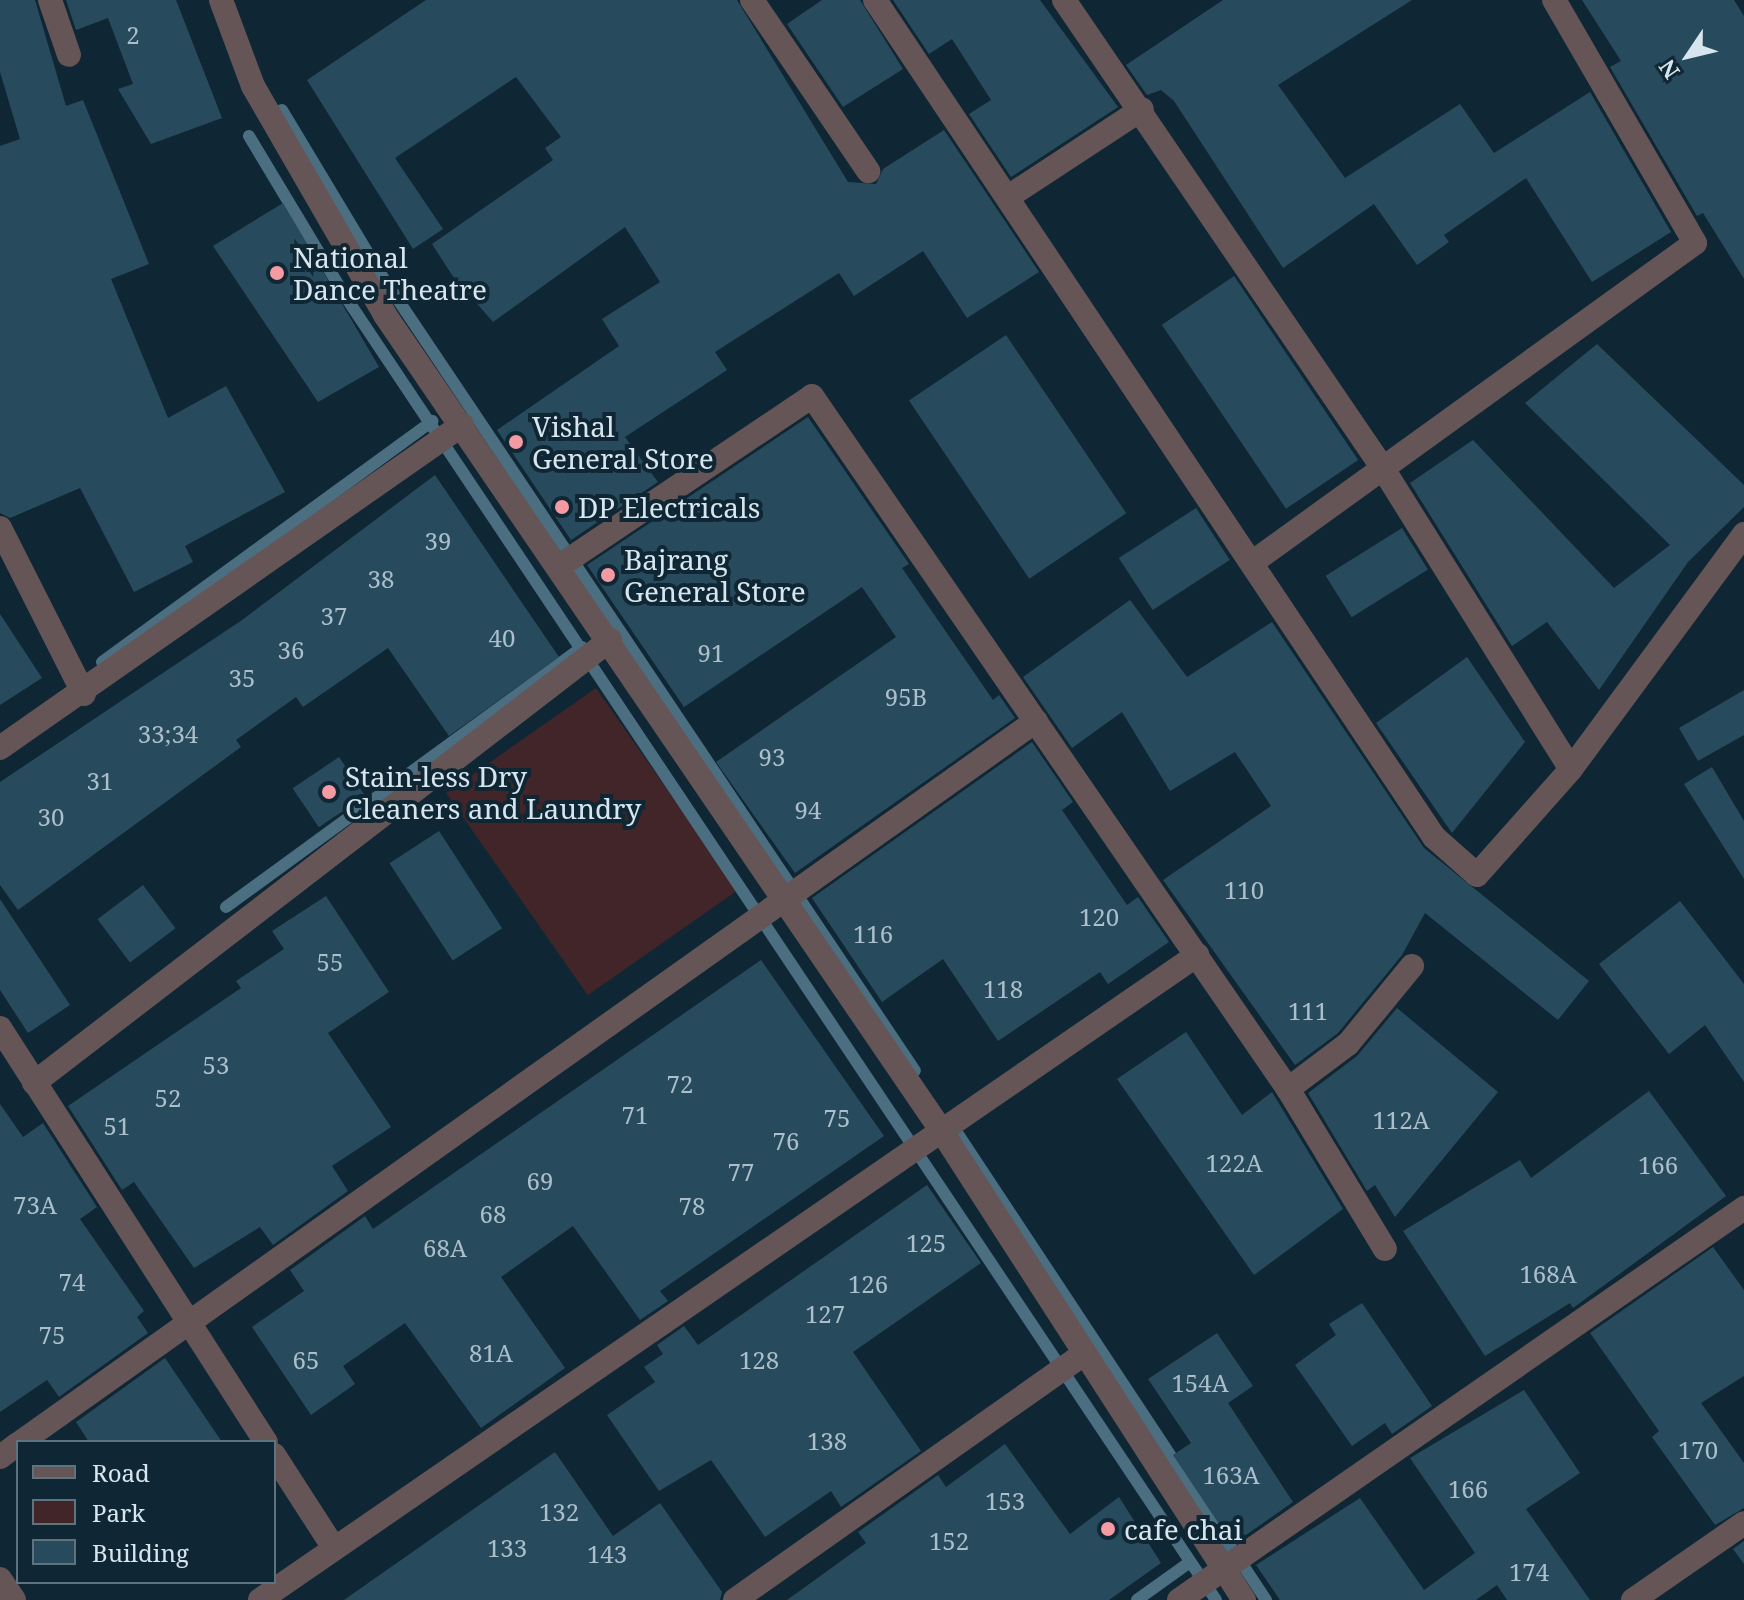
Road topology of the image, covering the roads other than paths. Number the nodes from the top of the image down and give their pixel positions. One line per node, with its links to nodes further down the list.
1 (50, 0): 7 (street)
2 (221, 0): 11 (street)
3 (752, 0): 9 (street)
4 (875, 0): 10 (street)
5 (1064, 0): 8 (street)
6 (1554, 0): 12 (street)
7 (69, 55)
8 (1142, 109): 10 (street); 12 (street)
9 (868, 171)
10 (1008, 197): 15 (street)
11 (462, 425): 16 (street); 18 (street)
12 (1382, 467): 15 (street); 21 (street)
13 (0, 528): 18 (street)
14 (1744, 534): 21 (street)
15 (1253, 562): 21 (street)
16 (558, 567): 17 (street); 19 (street)
17 (610, 640): 22 (street); 26 (street)
18 (84, 694): 20 (street)
19 (1036, 721): 22 (street); 23 (street)
20 (0, 748)
21 (1571, 769)
22 (782, 897): 28 (street); 31 (street)
23 (1197, 955): 27 (street); 28 (street)
24 (1412, 966): 27 (street)
25 (0, 1028): 26 (street)
26 (34, 1083): 31 (street)
27 (1288, 1089): 30 (street)
28 (939, 1127): 32 (street); 37 (street)
29 (1744, 1208): 38 (street)
30 (1385, 1249)
31 (187, 1320): 33 (street); 34 (street)
32 (1084, 1354): 38 (street); 43 (street)
33 (24, 1440)
34 (265, 1440)
35 (276, 1458): 37 (street)
36 (1744, 1523): 45 (street)
37 (334, 1548): 42 (street)
38 (1221, 1571): 40 (street); 44 (street)
39 (0, 1579): 41 (street)
40 (1183, 1597)
41 (14, 1600)
42 (260, 1600)
43 (735, 1600)
44 (1244, 1600)
45 (1633, 1600)

